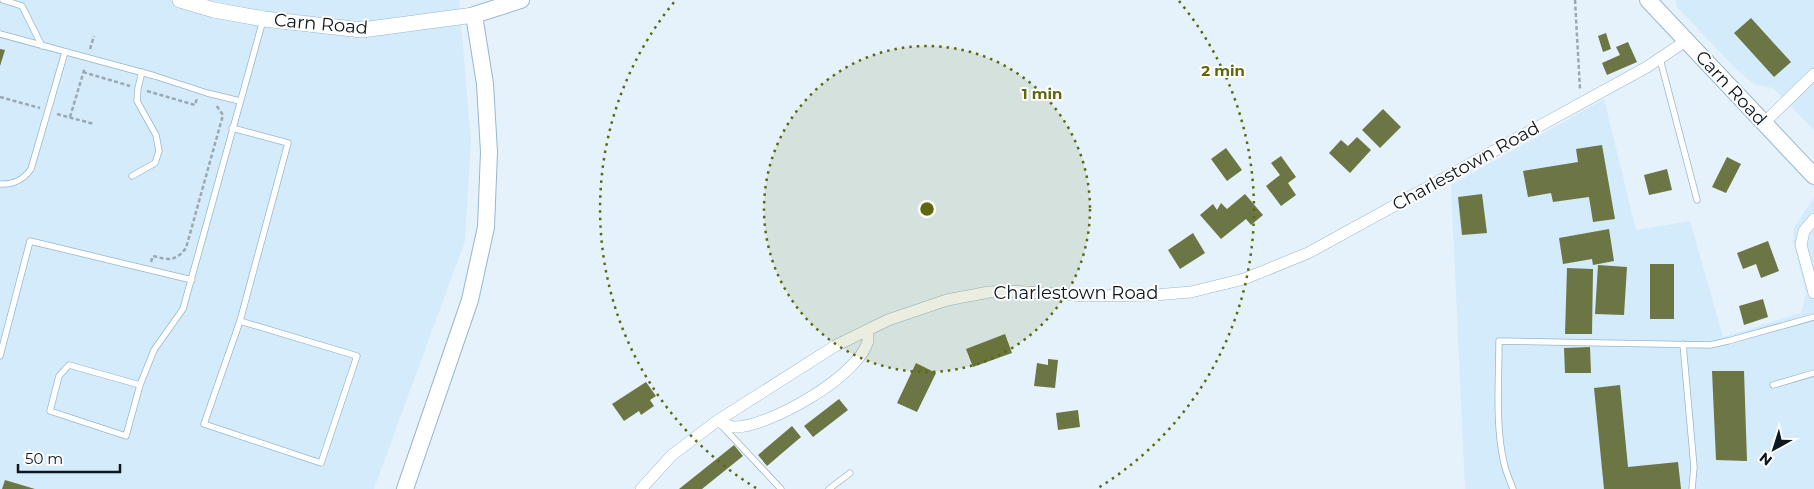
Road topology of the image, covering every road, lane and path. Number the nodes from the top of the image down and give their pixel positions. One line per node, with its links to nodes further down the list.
1 (3, 0): 11 (lane)
2 (180, 0): 7 (street, Carn Road)
3 (521, 0): 6 (main road, Carn Road)
4 (1575, 0): 22 (path)
5 (1648, 0): 10 (main road, Carn Road)
6 (474, 15): 7 (street, Carn Road); 44 (main road)
7 (264, 19): 20 (lane)
8 (0, 34): 11 (lane)
9 (94, 36): 13 (path)
10 (1687, 40): 14 (street, Charlestown Road); 24 (main road, Carn Road)
11 (42, 46): 12 (lane)
12 (65, 52): 13 (lane); 28 (lane)
13 (87, 57): 15 (path); 16 (lane)
14 (1660, 59): 22 (street, Charlestown Road); 29 (lane)
15 (83, 72): 18 (path); 23 (path)
16 (142, 72): 18 (lane); 20 (lane)
17 (1814, 74): 24 (street)
18 (138, 88): 19 (path); 26 (lane)
19 (198, 98)
20 (240, 101): 25 (lane)
21 (215, 103): 31 (path)
22 (1581, 103): 36 (street, Charlestown Road)
23 (70, 118)
24 (1764, 124): 27 (main road, Carn Road)
25 (232, 128): 32 (lane); 35 (lane)
26 (132, 176)
27 (1814, 176)
28 (0, 184)
29 (1697, 200)
30 (1814, 218): 33 (street)
31 (149, 269): 32 (lane); 38 (lane)
32 (192, 280): 40 (lane)
33 (1814, 292)
34 (1814, 317): 37 (lane)
35 (240, 321): 35 (lane)
36 (867, 330): 42 (street, Charlestown Road); 42 (street)
37 (1683, 344): 48 (lane); 49 (lane)
38 (0, 356)
39 (1814, 373): 41 (lane)
40 (140, 385): 40 (lane)
41 (1773, 385)
42 (717, 421): 45 (street, Charlestown Road); 46 (lane)
43 (850, 473): 47 (lane)
44 (405, 489)
45 (641, 489)
46 (781, 489)
47 (829, 489)
48 (1513, 489)
49 (1692, 489)

